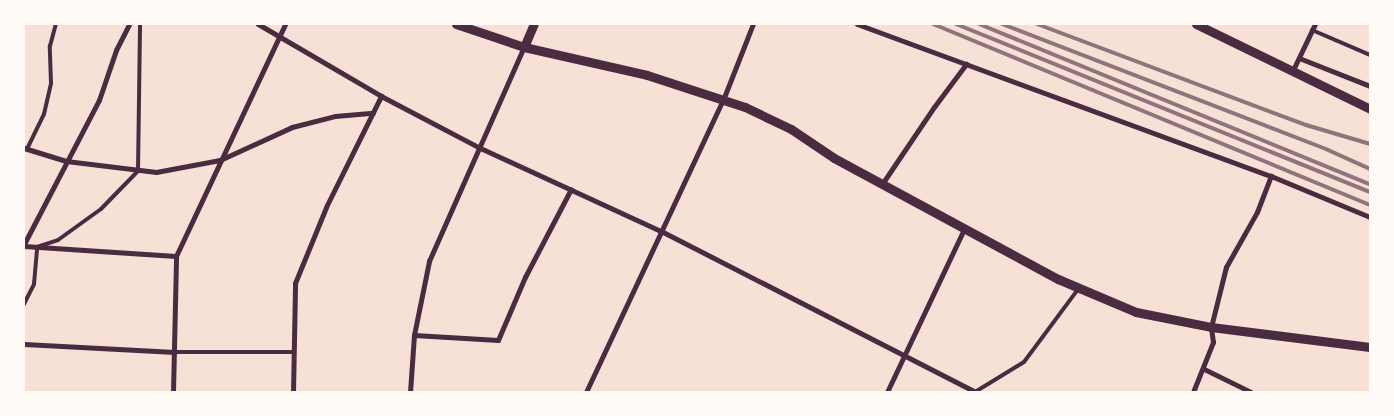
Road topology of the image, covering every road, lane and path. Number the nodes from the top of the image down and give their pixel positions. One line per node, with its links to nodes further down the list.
1 (56, 24): 25 (lane)
2 (129, 24): 27 (street)
3 (140, 24): 28 (lane)
4 (258, 24): 13 (street)
5 (285, 24): 13 (street)
6 (456, 24): 14 (street)
7 (534, 24): 14 (street)
8 (753, 24): 21 (street)
9 (857, 24): 17 (street)
10 (1196, 24): 18 (street)
11 (1315, 24): 12 (street)
12 (1312, 30): 15 (lane); 16 (street)
13 (280, 35): 20 (street); 26 (street)
14 (524, 47): 21 (street); 24 (street)
15 (1370, 55)
16 (1299, 58): 18 (street); 19 (street)
17 (966, 64): 29 (street); 30 (street)
18 (1292, 72): 22 (street)
19 (1370, 86)
20 (381, 96): 23 (street); 24 (street)
21 (723, 100): 30 (street); 34 (street)
22 (1370, 109)
23 (373, 114): 26 (street); 45 (street)
24 (478, 146): 31 (street); 41 (street)
25 (25, 148): 27 (street)
26 (220, 160): 28 (street); 37 (street)
27 (66, 161): 28 (street); 35 (street)
28 (138, 172): 36 (lane)
29 (1271, 176): 32 (street); 40 (street)
30 (882, 184): 33 (street)
31 (571, 190): 34 (street); 41 (street)
32 (1370, 217)
33 (964, 229): 38 (street); 46 (street)
34 (661, 231): 46 (street); 51 (street)
35 (24, 245): 36 (street)
36 (38, 247): 37 (street); 39 (lane)
37 (176, 256): 44 (street)
38 (1079, 288): 40 (street); 53 (lane)
39 (24, 304)
40 (1211, 326): 43 (street); 47 (street)
41 (414, 335): 50 (street)
42 (24, 344): 44 (street)
43 (1370, 347)
44 (175, 352): 45 (lane); 48 (street)
45 (294, 352): 49 (street)
46 (904, 355): 52 (street); 53 (street)
47 (1204, 368): 54 (street); 55 (street)
48 (173, 392)
49 (293, 392)
50 (410, 392)
51 (586, 392)
52 (887, 392)
53 (976, 392)
54 (1193, 392)
55 (1252, 392)

